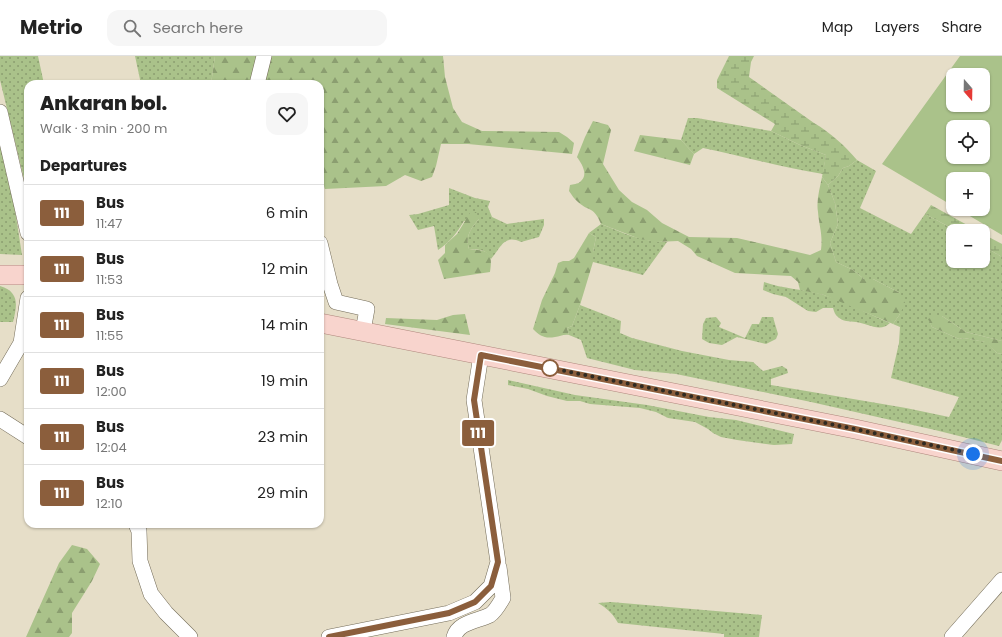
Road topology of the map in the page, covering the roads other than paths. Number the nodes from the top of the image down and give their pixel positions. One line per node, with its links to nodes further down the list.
1 (264, 56): 2 (street)
2 (258, 80)
3 (0, 112): 4 (street)
4 (24, 216)
5 (324, 259): 10 (street)
6 (24, 274): 7 (main road)
7 (0, 275)
8 (24, 324): 12 (street)
9 (324, 324): 10 (main road)
10 (363, 332): 11 (main road)
11 (481, 355): 15 (main road); 17 (street)
12 (0, 379)
13 (0, 419): 14 (street)
14 (24, 435)
15 (1002, 461)
16 (138, 528): 19 (street)
17 (498, 562): 20 (street); 21 (street)
18 (1002, 580): 22 (street)
19 (190, 637)
20 (329, 637)
21 (454, 637)
22 (952, 637)

